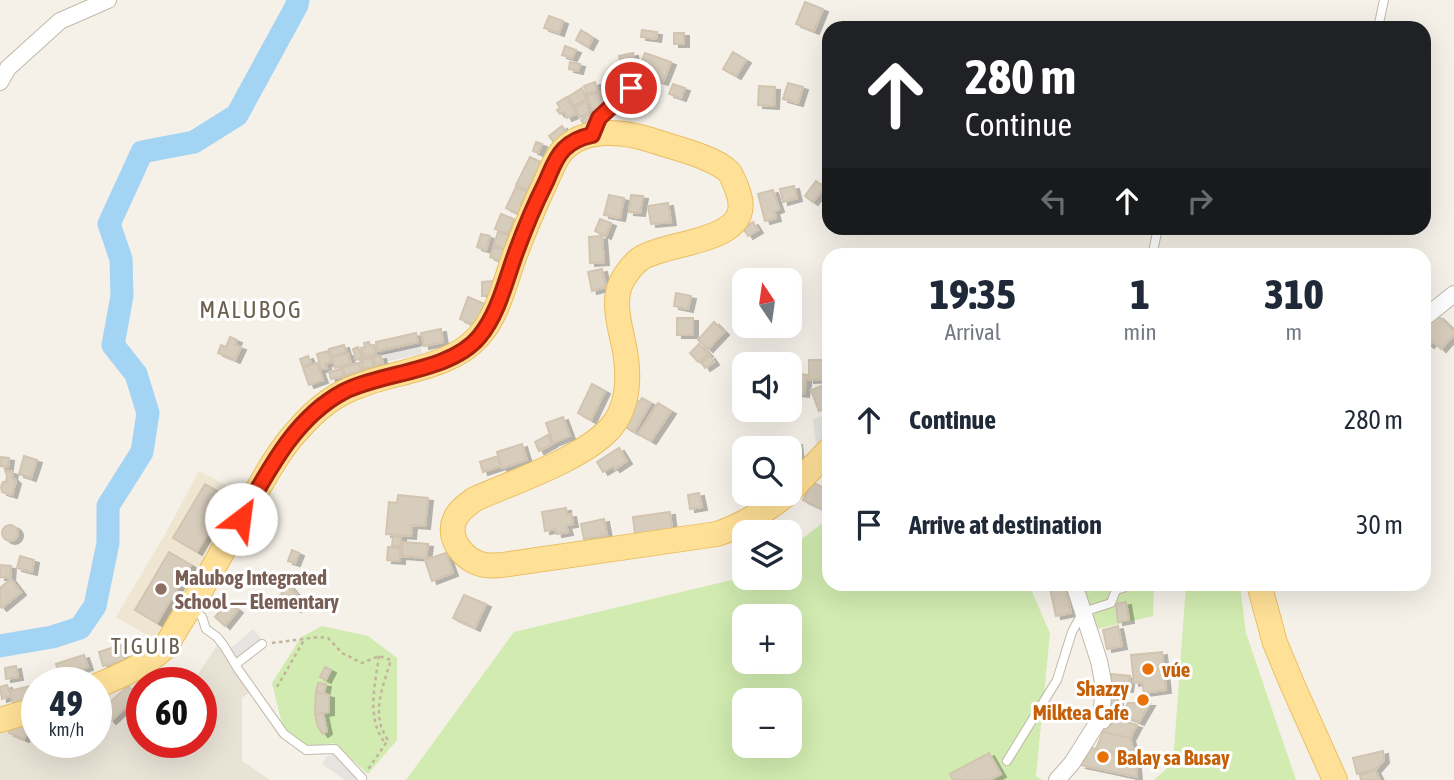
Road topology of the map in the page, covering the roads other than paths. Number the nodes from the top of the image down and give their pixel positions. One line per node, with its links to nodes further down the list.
1 (108, 0): 4 (street)
2 (1384, 0): 3 (lane)
3 (1380, 21)
4 (0, 82)
5 (631, 88): 6 (lane)
6 (592, 135): 11 (main road); 15 (main road)
7 (1454, 294): 8 (street)
8 (1431, 312)
9 (822, 457): 10 (main road)
10 (802, 478)
11 (772, 506)
12 (1076, 591): 16 (street)
13 (1118, 591): 16 (lane)
14 (1261, 591): 25 (main road)
15 (191, 607): 18 (lane); 19 (main road)
16 (1083, 612): 22 (lane); 24 (street)
17 (262, 644): 18 (lane)
18 (236, 664): 23 (lane)
19 (112, 679)
20 (21, 714): 21 (main road)
21 (0, 720)
22 (1007, 761)
23 (362, 778)
24 (1057, 780)
25 (1335, 780)

